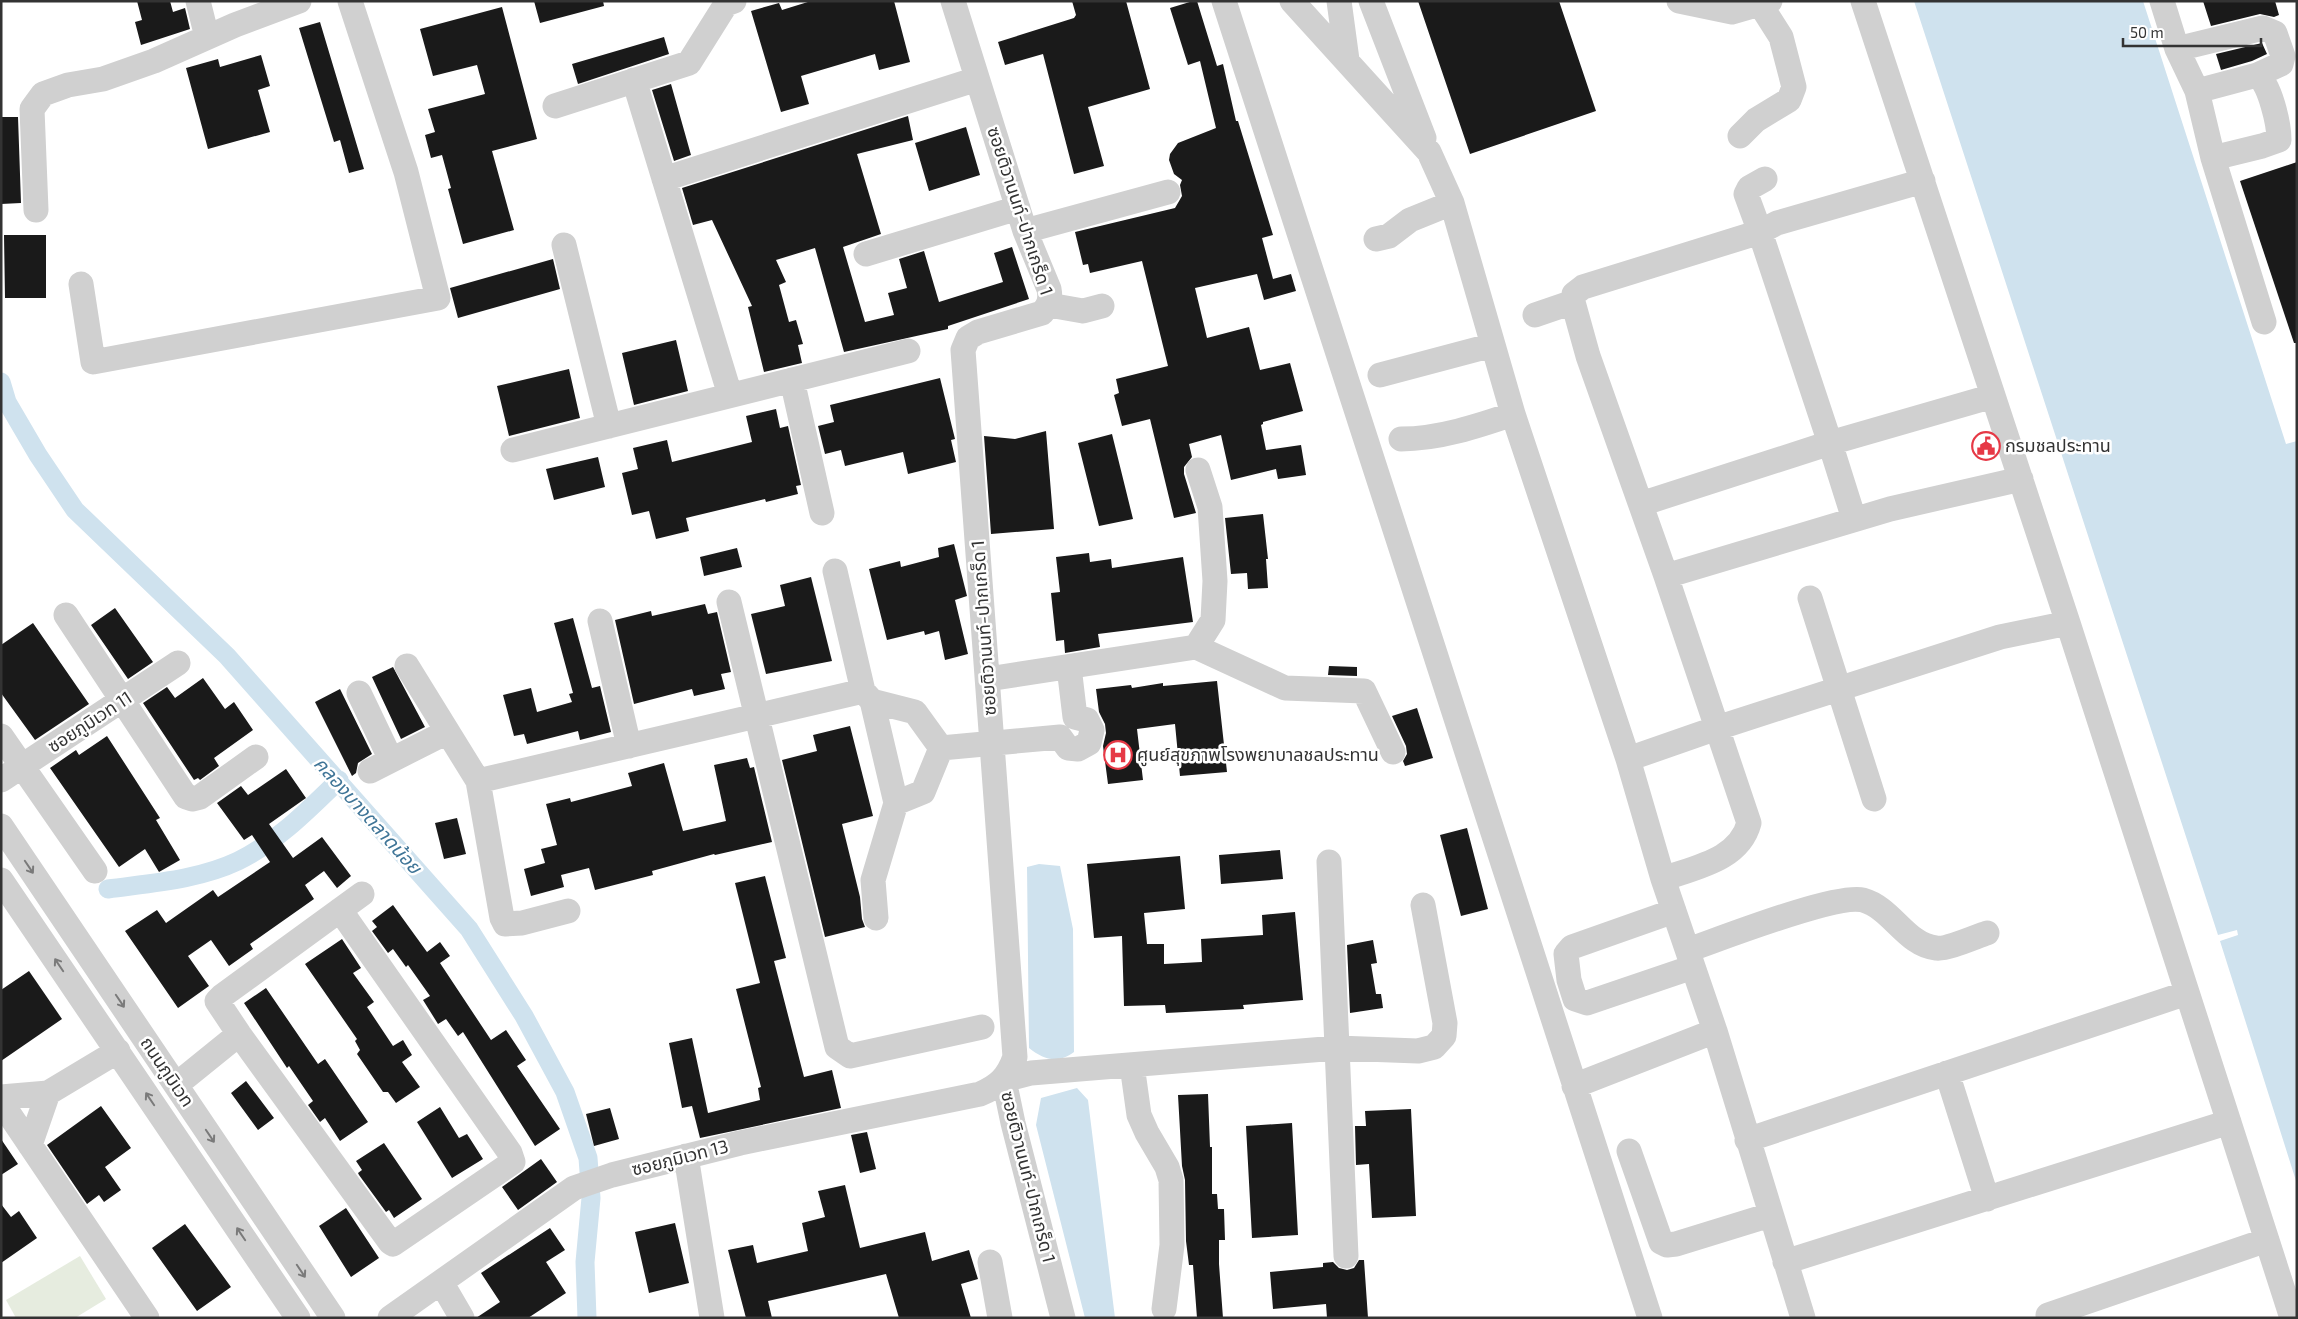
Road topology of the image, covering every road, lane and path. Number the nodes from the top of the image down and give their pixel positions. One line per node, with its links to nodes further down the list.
1 (198, 1): 14 (street)
2 (298, 1): 14 (street)
3 (350, 1): 36 (street)
4 (734, 1): 19 (street)
5 (952, 1): 18 (street, ซอยติวานนท์-ปากเกร็ด 1)
6 (1224, 1): 112 (street)
7 (1292, 1): 16 (street)
8 (1339, 1): 16 (street)
9 (1371, 1): 23 (street)
10 (1679, 1): 13 (street)
11 (1863, 1): 27 (street)
12 (2162, 1): 15 (street)
13 (1765, 3): 22 (street)
14 (207, 37): 30 (street)
15 (2177, 49): 17 (street); 20 (street)
16 (1347, 60): 23 (street)
17 (2257, 74): 20 (street); 24 (street)
18 (977, 79): 25 (street); 31 (street, ซอยติวานนท์-ปากเกร็ด 1)
19 (634, 80): 21 (street); 25 (street)
20 (2197, 91): 24 (street)
21 (555, 106)
22 (1740, 136)
23 (1429, 152): 29 (street)
24 (2212, 158): 41 (street)
25 (664, 179): 46 (street)
26 (1765, 179): 32 (street)
27 (1922, 181): 32 (street); 47 (street)
28 (1168, 192): 31 (street)
29 (1452, 203): 33 (street); 42 (street)
30 (36, 210)
31 (1021, 219): 35 (street); 38 (street, ซอยติวานนท์-ปากเกร็ด 1)
32 (1760, 232): 37 (street); 51 (street)
33 (1376, 239)
34 (564, 245): 49 (street)
35 (866, 254)
36 (81, 284)
37 (1573, 302): 40 (street); 55 (street)
38 (1049, 305): 39 (street); 69 (street, ซอยติวานนท์-ปากเกร็ด 1)
39 (1102, 306)
40 (1535, 315)
41 (2264, 322)
42 (1493, 345): 44 (street); 48 (street)
43 (908, 351): 45 (street)
44 (1380, 375)
45 (792, 380): 46 (street); 56 (street)
46 (730, 396): 49 (street)
47 (1994, 396): 51 (street); 54 (street)
48 (1513, 414): 50 (street); 83 (street)
49 (609, 426): 52 (street)
50 (1401, 439)
51 (1830, 443): 55 (street); 57 (street)
52 (513, 450)
53 (1198, 470): 65 (street)
54 (2020, 479): 57 (street); 64 (street)
55 (1641, 504): 59 (street)
56 (822, 513)
57 (1854, 519): 59 (street)
58 (835, 570): 72 (street)
59 (1666, 576): 75 (street)
60 (1810, 598): 70 (street)
61 (729, 602): 74 (street)
62 (66, 615): 73 (street)
63 (600, 621): 79 (street)
64 (2068, 623): 70 (street); 102 (street)
65 (1196, 648): 68 (street); 81 (street)
66 (178, 663): 73 (street, ซอยภูมิเวท 11)
67 (406, 666): 76 (street)
68 (1069, 667): 69 (street); 78 (street)
69 (988, 679): 78 (street, ซอยติวานนท์-ปากเกร็ด 1)
70 (1838, 690): 75 (street); 87 (street)
71 (359, 693): 76 (street)
72 (867, 696): 74 (street); 80 (street); 88 (street)
73 (123, 702): 82 (street); 84 (street, ซอยภูมิเวท 11)
74 (756, 716): 79 (street); 103 (street)
75 (1717, 728): 83 (street); 92 (street)
76 (447, 732): 86 (street)
77 (1, 736): 84 (street)
78 (991, 744): 80 (street); 110 (street, ซอยติวานนท์-ปากเกร็ด 1)
79 (629, 746): 86 (street)
80 (941, 748): 88 (street)
81 (1393, 752)
82 (256, 757)
83 (1628, 759): 92 (street)
84 (22, 766): 85 (street, ซอยภูมิเวท 11); 91 (street)
85 (1, 780)
86 (478, 781): 97 (street)
87 (1874, 799)
88 (896, 803): 99 (street)
89 (1, 826): 111 (street, ถนนภูมิเวท, one-way to 111)
90 (1329, 862): 106 (street)
91 (95, 870)
92 (1663, 879): 98 (street)
93 (1, 880): 107 (street, ถนนภูมิเวท, one-way to 93)
94 (362, 894): 96 (street)
95 (1423, 905): 106 (street, ซอยภูมิเวท 13)
96 (340, 910): 105 (street); 105 (street)
97 (568, 911)
98 (1674, 911): 101 (street); 101 (street)
99 (876, 918)
100 (1987, 933): 101 (street)
101 (1690, 958): 104 (street)
102 (2187, 993): 109 (street); 116 (street)
103 (982, 1026)
104 (1715, 1031): 112 (street); 117 (street)
105 (239, 1034): 111 (street)
106 (1336, 1048): 108 (street, ซอยภูมิเวท 13); 124 (street)
107 (118, 1052): 113 (street); 131 (street, ถนนภูมิเวท, one-way to 107)
108 (1132, 1065): 110 (street, ซอยภูมิเวท 13); 128 (street)
109 (1947, 1073): 117 (street); 121 (street)
110 (1004, 1080): 120 (street, ซอยภูมิเวท 13); 137 (street, ซอยติวานนท์-ปากเกร็ด 1)
111 (176, 1085): 132 (street, ถนนภูมิเวท, one-way to 132)
112 (1574, 1086): 138 (street)
113 (48, 1093): 114 (street); 118 (street)
114 (1, 1097)
115 (1, 1102): 118 (street)
116 (2229, 1122): 121 (street); 123 (street)
117 (1747, 1140): 122 (street)
118 (30, 1145): 129 (street)
119 (1628, 1151): 122 (street)
120 (686, 1156): 127 (street, ซอยภูมิเวท 13); 135 (street)
121 (1987, 1198): 126 (street)
122 (1770, 1215): 126 (street)
123 (2267, 1240): 130 (street); 140 (street)
124 (1346, 1256)
125 (990, 1262): 136 (street)
126 (1785, 1262): 139 (street)
127 (441, 1282): 133 (street, ซอยภูมิเวท 13); 134 (street)
128 (1164, 1309)
129 (137, 1314)
130 (2048, 1314)
131 (298, 1318)
132 (333, 1318)
133 (390, 1318)
134 (462, 1318)
135 (712, 1318)
136 (1000, 1318)
137 (1063, 1318)
138 (1650, 1318)
139 (1803, 1318)
140 (2292, 1318)

